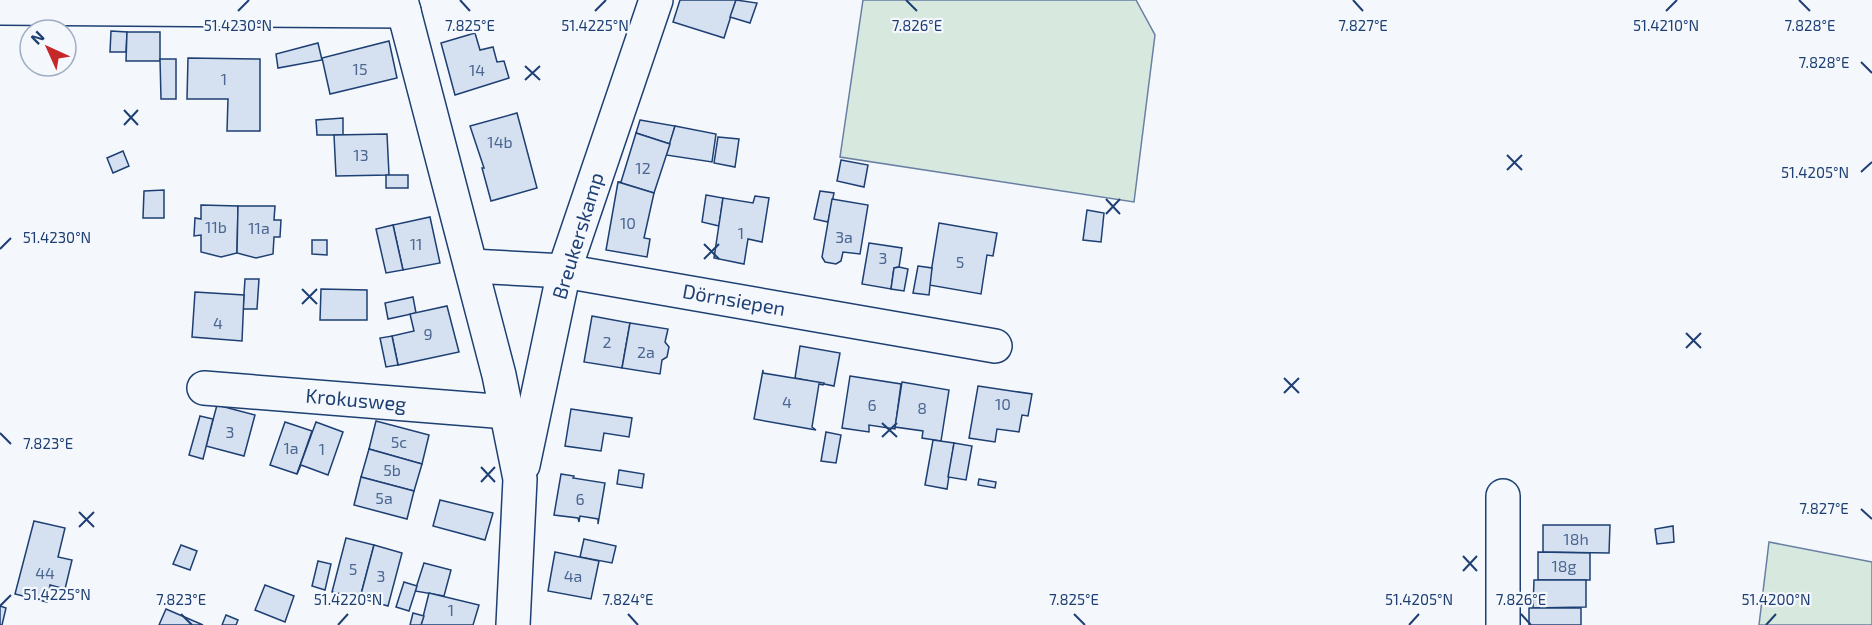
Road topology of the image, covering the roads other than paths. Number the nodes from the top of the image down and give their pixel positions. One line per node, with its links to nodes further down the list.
1 (656, 0): 5 (street, Breukerskamp)
2 (402, 5): 3 (street); 4 (street, Breukerskamp)
3 (0, 8)
4 (471, 266): 5 (street, Dörnsiepen); 8 (street, Breukerskamp)
5 (564, 271): 6 (street, Dörnsiepen); 9 (street, Breukerskamp)
6 (995, 346)
7 (204, 388): 8 (street, Krokusweg)
8 (507, 412): 9 (street, Breukerskamp)
9 (520, 478): 11 (street, Breukerskamp)
10 (1503, 496): 12 (street)
11 (513, 625)
12 (1503, 625)

